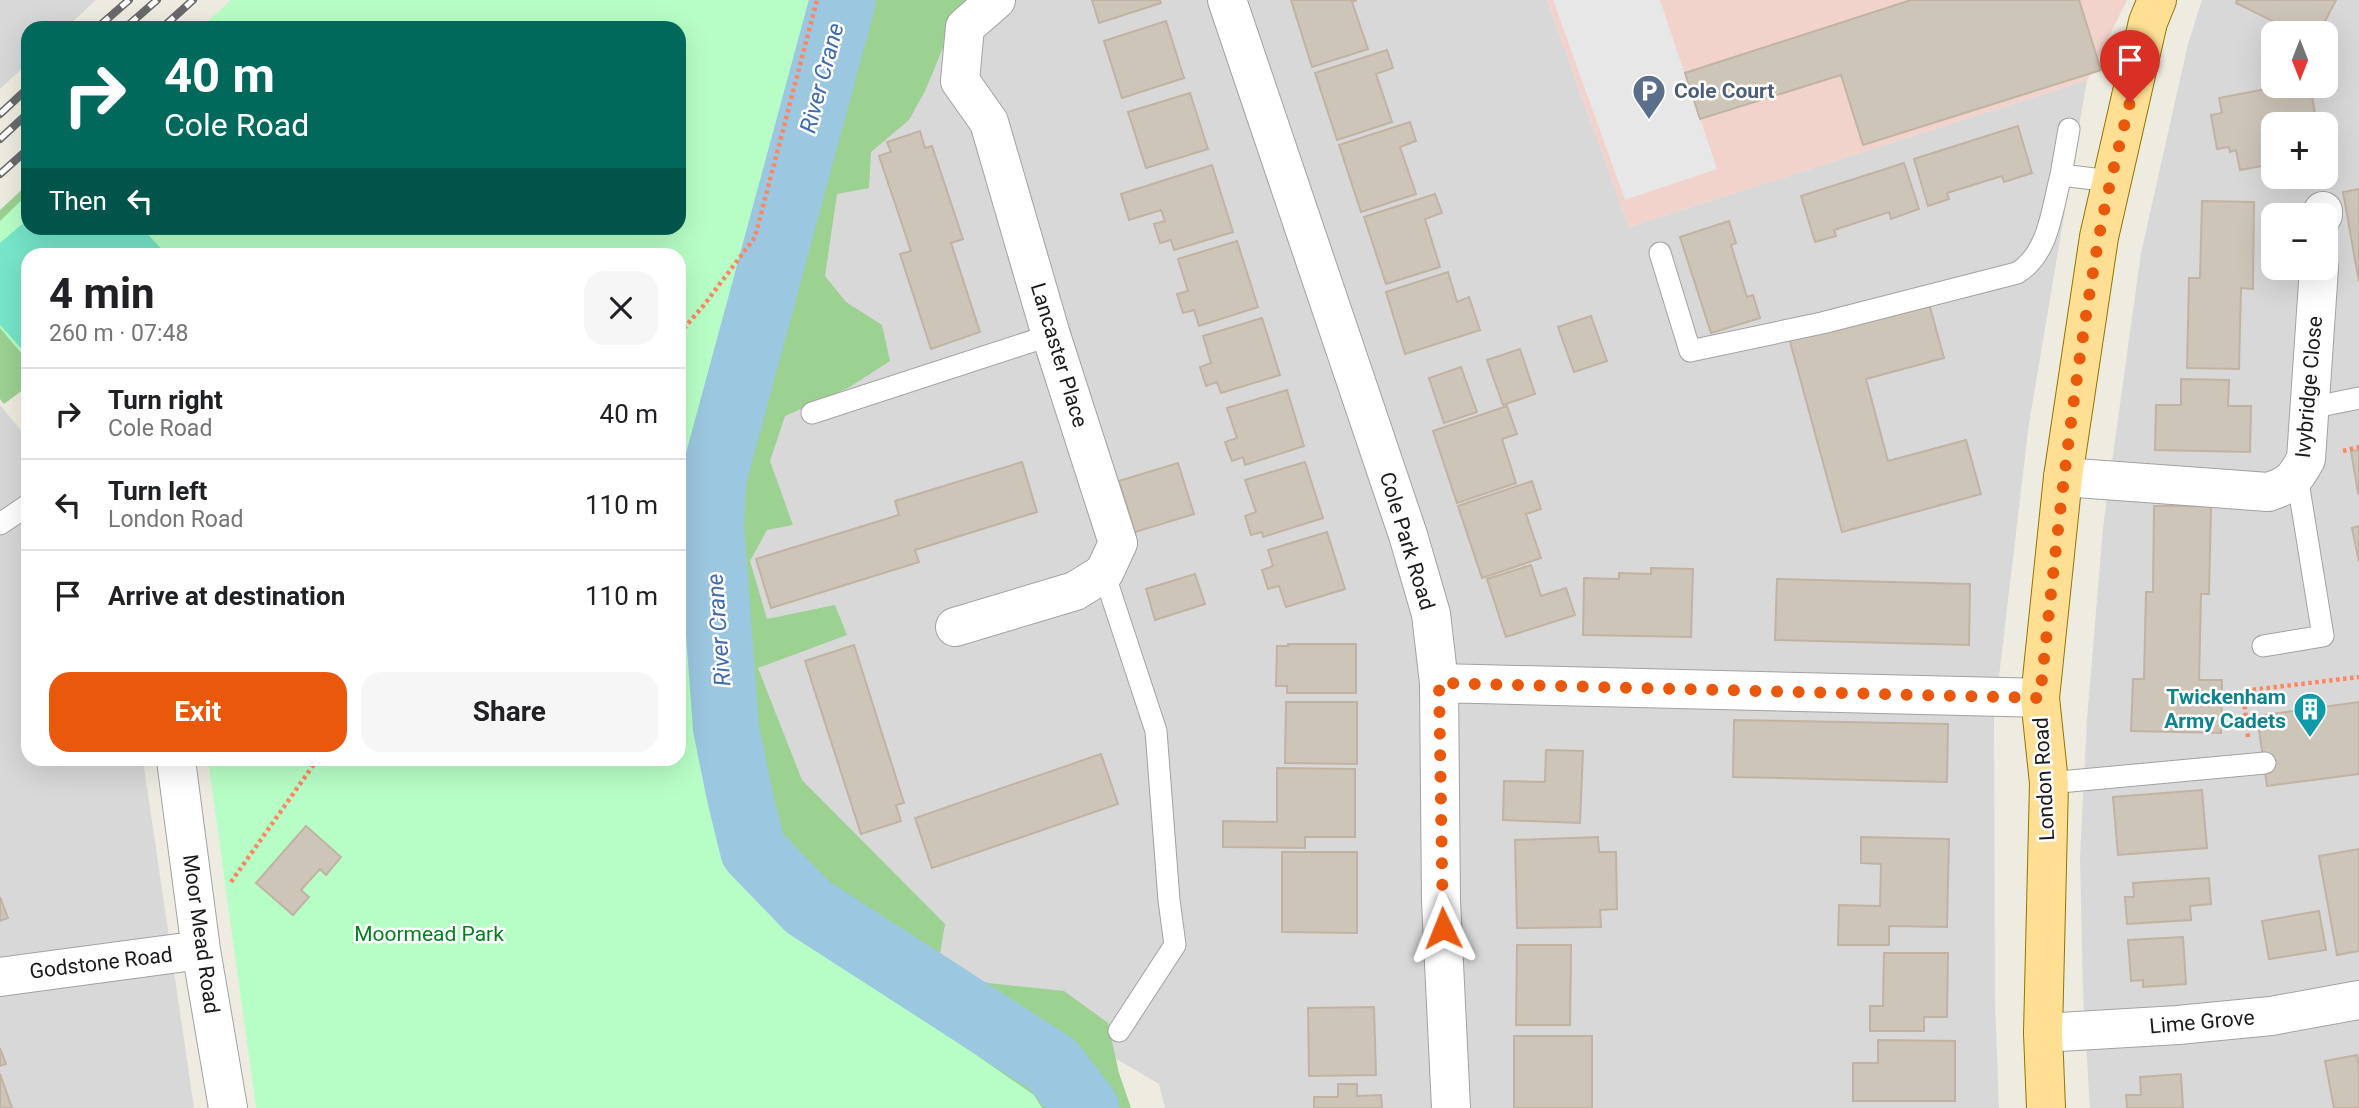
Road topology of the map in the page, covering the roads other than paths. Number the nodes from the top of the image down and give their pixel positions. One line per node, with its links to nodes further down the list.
1 (996, 0): 9 (street, Lancaster Place)
2 (1227, 0): 20 (street, Cole Park Road)
3 (2157, 0): 6 (main road, London Road)
4 (2069, 129): 5 (lane)
5 (2061, 175): 6 (lane); 7 (lane)
6 (2111, 181): 13 (main road, London Road)
7 (1660, 253)
8 (2318, 280): 11 (street, Ivybridge Close)
9 (1051, 335): 12 (lane); 17 (street, Lancaster Place)
10 (2359, 398): 11 (lane)
11 (2310, 408): 14 (street, Ivybridge Close)
12 (812, 413)
13 (2063, 477): 14 (street, Ivybridge Close); 21 (main road, London Road)
14 (2297, 477): 19 (lane)
15 (21, 510): 16 (lane)
16 (0, 524)
17 (1104, 573): 18 (street); 28 (lane)
18 (955, 627)
19 (2263, 646)
20 (1439, 683): 21 (street); 31 (street, Cole Park Road)
21 (2040, 698): 24 (main road, London Road)
22 (2265, 763): 24 (lane)
23 (177, 766): 25 (street, Moor Mead Road)
24 (2049, 783): 29 (main road, London Road)
25 (201, 950): 26 (street, Godstone Road); 30 (street, Moor Mead Road)
26 (0, 976)
27 (2359, 1000): 29 (street, Lime Grove)
28 (1119, 1031)
29 (2043, 1033): 32 (main road, London Road)
30 (228, 1108)
31 (1451, 1108)
32 (2046, 1108)

